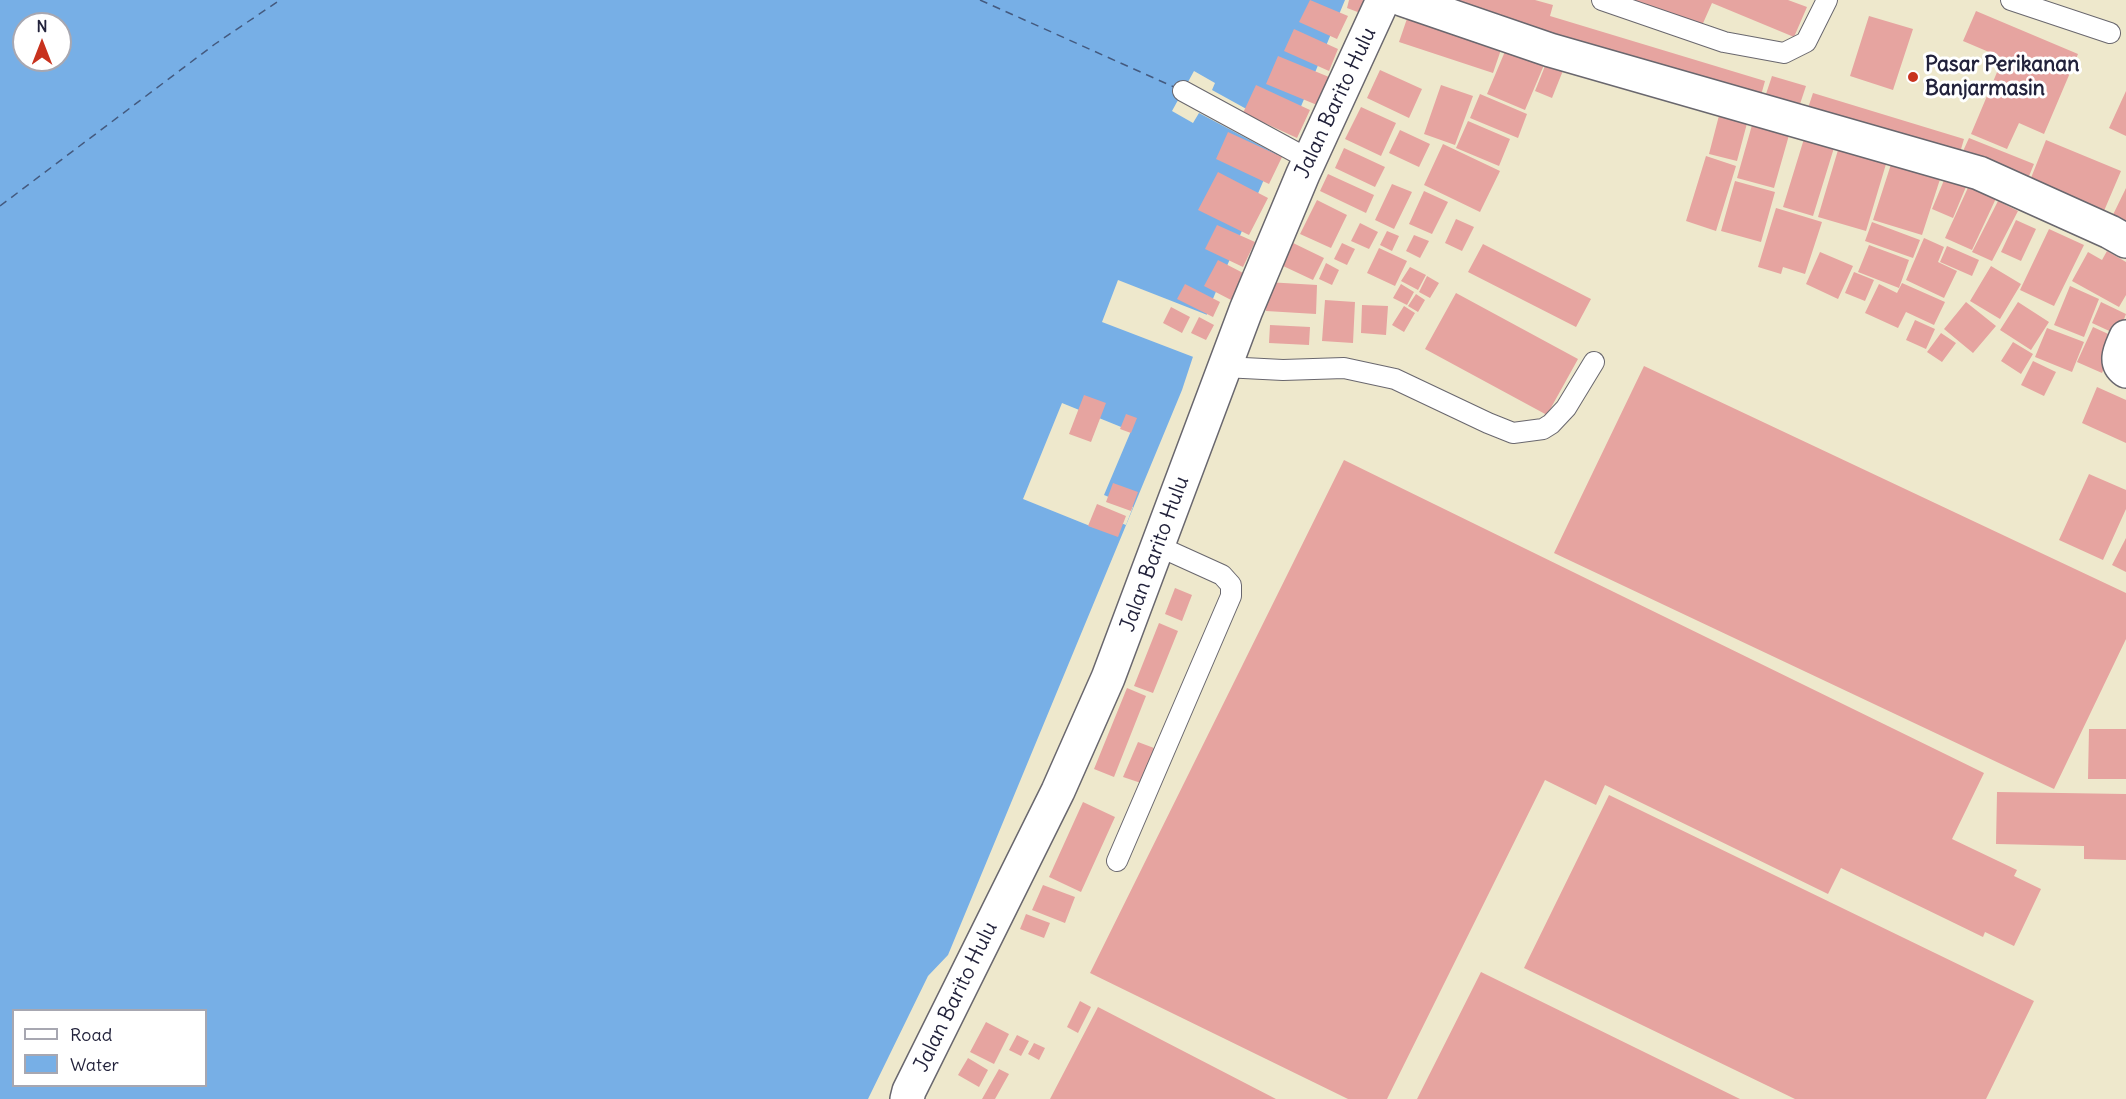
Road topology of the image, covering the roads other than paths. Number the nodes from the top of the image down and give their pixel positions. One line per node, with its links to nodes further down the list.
1 (1383, 0): 8 (street, Jalan Barito Hulu)
2 (1404, 0): 9 (street)
3 (1602, 0): 4 (lane)
4 (1827, 0)
5 (2011, 0): 6 (lane)
6 (2110, 33)
7 (1183, 91): 8 (lane)
8 (1310, 160): 12 (street, Jalan Barito Hulu)
9 (2126, 241)
10 (2126, 337): 13 (street)
11 (1594, 362): 12 (lane)
12 (1224, 367): 14 (street, Jalan Barito Hulu)
13 (2126, 371)
14 (1158, 546): 15 (lane); 16 (street, Jalan Barito Hulu)
15 (1117, 861)
16 (908, 1099)

